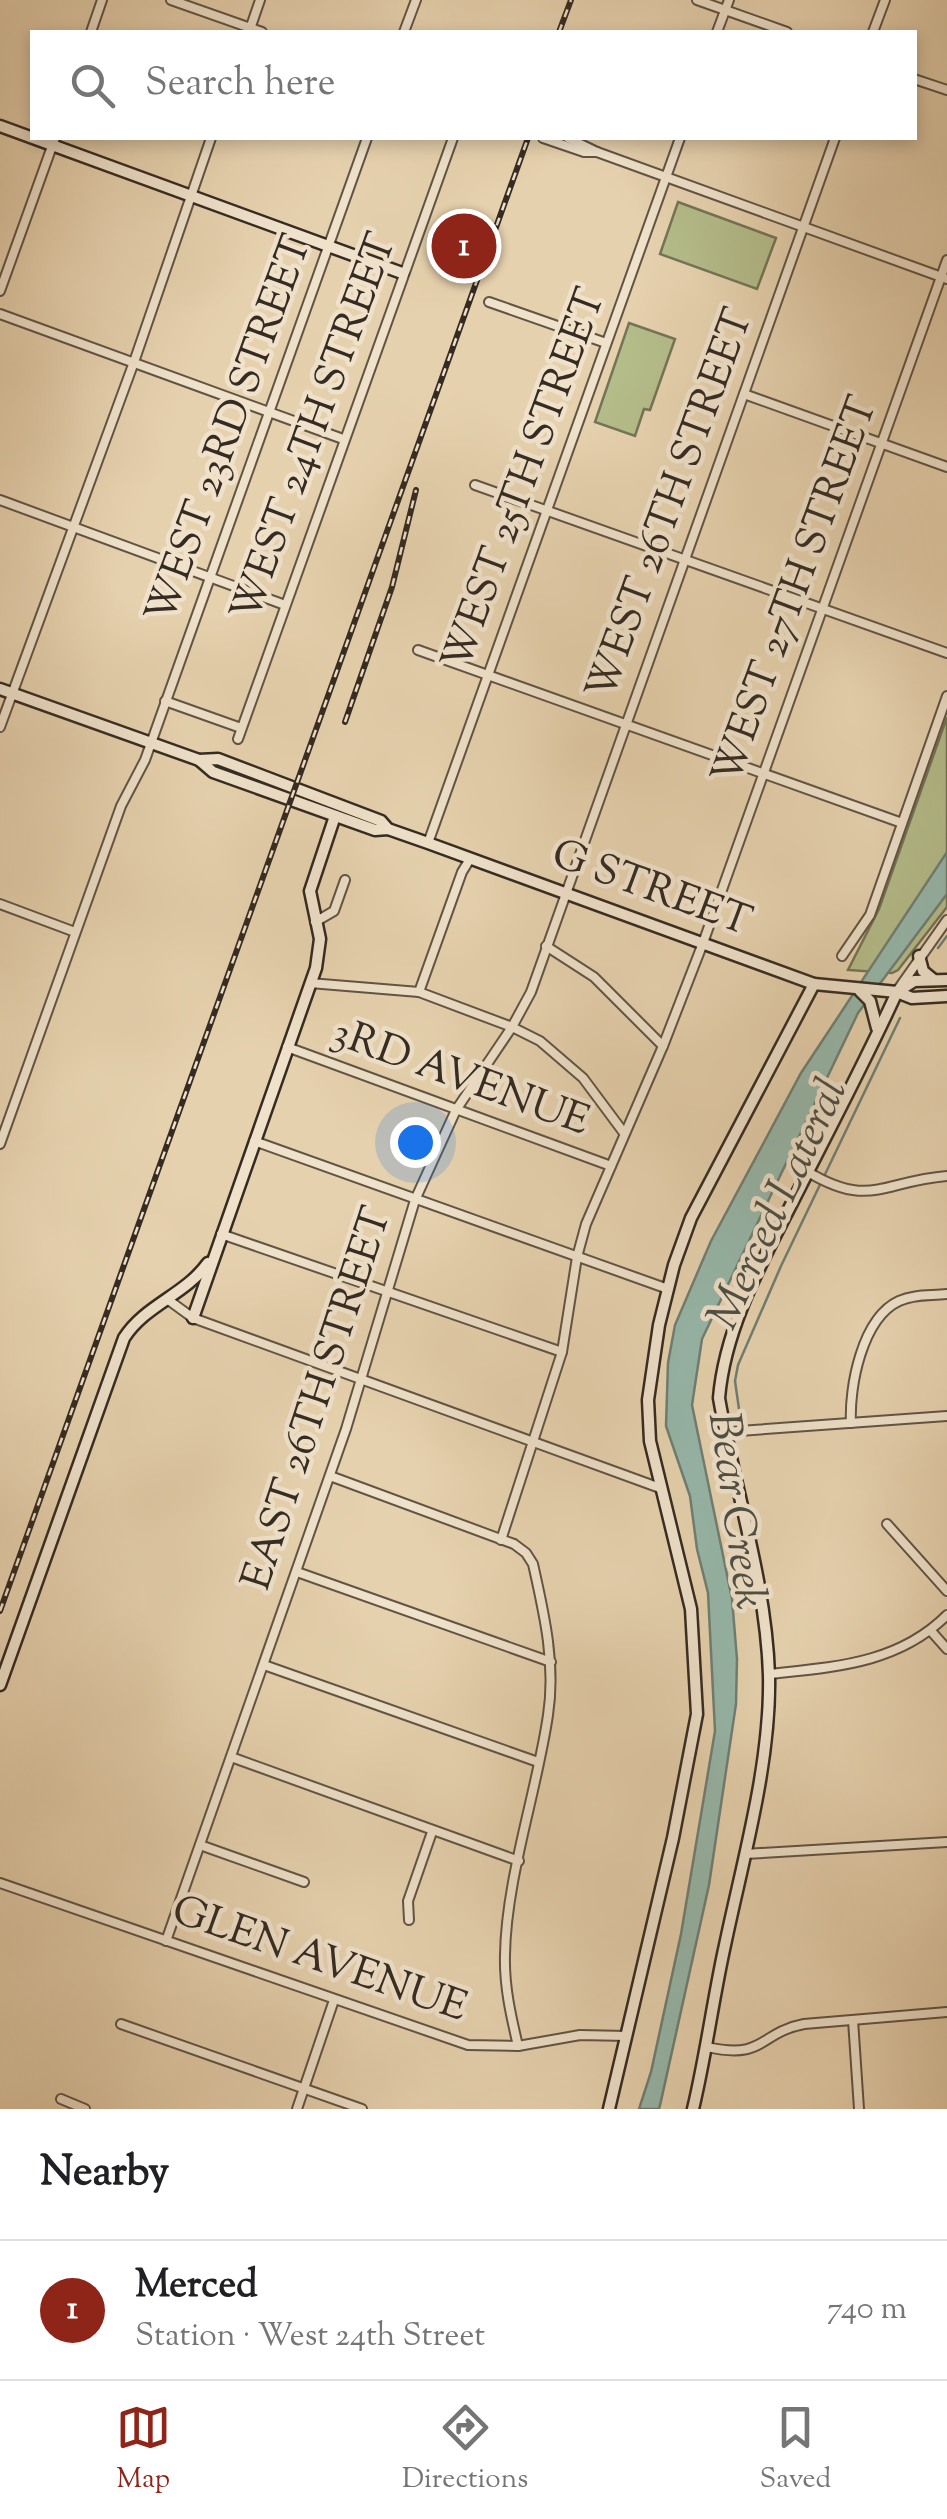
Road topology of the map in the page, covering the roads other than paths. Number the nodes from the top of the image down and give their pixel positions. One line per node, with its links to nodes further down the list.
1 (102, 0): 9 (street)
2 (171, 0): 10 (street)
3 (260, 0): 10 (street)
4 (416, 0): 11 (street)
5 (697, 0): 8 (street)
6 (729, 0): 8 (street)
7 (884, 0): 14 (street)
8 (725, 11): 12 (street); 13 (street)
9 (92, 30)
10 (249, 30)
11 (405, 30)
12 (718, 30)
13 (781, 30)
14 (874, 30)
15 (917, 80): 16 (street)
16 (947, 90)
17 (0, 126): 18 (street)
18 (30, 134)
19 (210, 140): 29 (street)
20 (366, 140): 31 (street, WEST 23RD STREET)
21 (452, 140): 33 (street, WEST 24TH STREET)
22 (549, 140): 27 (street)
23 (572, 140): 27 (street)
24 (679, 140): 28 (street, WEST 25TH STREET)
25 (834, 140): 30 (street, WEST 26TH STREET)
26 (53, 141): 29 (street); 35 (street)
27 (597, 152): 28 (street)
28 (666, 176): 30 (street); 38 (street, WEST 25TH STREET)
29 (191, 194): 31 (street); 39 (street)
30 (804, 226): 34 (street); 40 (street, WEST 26TH STREET)
31 (329, 246): 33 (street); 41 (street, WEST 23RD STREET)
32 (947, 260): 34 (street, WEST 27TH STREET)
33 (402, 273): 42 (street, WEST 24TH STREET)
34 (944, 278): 43 (street, WEST 27TH STREET)
35 (0, 291)
36 (489, 302): 38 (street)
37 (0, 314): 39 (street)
38 (606, 343): 47 (street, WEST 25TH STREET)
39 (134, 362): 41 (street); 48 (street)
40 (744, 394): 43 (street); 49 (street, WEST 26TH STREET)
41 (269, 412): 42 (street); 50 (street, WEST 23RD STREET)
42 (343, 439): 51 (street, WEST 24TH STREET)
43 (881, 443): 44 (street); 52 (street, WEST 27TH STREET)
44 (947, 467)
45 (475, 485): 47 (street)
46 (0, 500): 48 (street)
47 (546, 509): 49 (street); 55 (street, WEST 25TH STREET)
48 (74, 525): 50 (street); 57 (street)
49 (685, 558): 52 (street); 60 (street, WEST 26TH STREET)
50 (210, 576): 51 (street); 59 (street, WEST 23RD STREET)
51 (285, 605): 62 (street, WEST 24TH STREET)
52 (824, 608): 54 (street); 66 (street, WEST 27TH STREET)
53 (418, 650): 55 (street)
54 (947, 653)
55 (488, 675): 60 (street); 70 (street, WEST 25TH STREET)
56 (0, 688): 57 (street, G STREET)
57 (12, 693): 61 (street); 64 (street, G STREET)
58 (947, 696): 68 (street)
59 (166, 701): 62 (street); 64 (street, WEST 23RD STREET)
60 (626, 724): 66 (street); 73 (street, WEST 26TH STREET)
61 (0, 727)
62 (241, 728): 63 (street, WEST 24TH STREET)
63 (238, 739)
64 (151, 742): 65 (street, G STREET); 77 (street, WEST 23RD STREET)
65 (199, 760): 67 (street, G STREET); 69 (street, G STREET)
66 (764, 775): 68 (street); 78 (street, WEST 27TH STREET)
67 (336, 816): 69 (street, G STREET); 76 (street)
68 (902, 823): 80 (street)
69 (388, 829): 70 (street, G STREET)
70 (428, 843): 71 (street, G STREET)
71 (470, 858): 73 (street, G STREET); 86 (street)
72 (345, 880): 76 (street)
73 (564, 892): 78 (street, G STREET); 79 (street, EAST 26TH STREET)
74 (0, 904): 77 (street)
75 (947, 920): 81 (street)
76 (315, 922): 83 (street)
77 (75, 932): 96 (street, WEST 23RD STREET)
78 (703, 943): 84 (street, G STREET); 91 (street, WEST 27TH STREET)
79 (546, 946): 89 (street, EAST 26TH STREET); 91 (street)
80 (842, 956)
81 (920, 956): 82 (street); 87 (street)
82 (941, 980): 87 (street, G STREET)
83 (310, 983): 86 (street); 92 (street)
84 (814, 984): 85 (street, G STREET); 104 (street)
85 (859, 990): 87 (street, G STREET); 90 (street)
86 (419, 992): 89 (street)
87 (891, 992): 88 (street, G STREET); 90 (street)
88 (947, 996)
89 (512, 1027): 93 (street, EAST 26TH STREET); 94 (street)
90 (878, 1032): 98 (street)
91 (663, 1046): 94 (street, WEST 27TH STREET)
92 (288, 1047): 93 (street, 3RD AVENUE); 95 (street)
93 (456, 1110): 97 (street, 3RD AVENUE); 100 (street, EAST 26TH STREET)
94 (625, 1133): 97 (street, WEST 27TH STREET)
95 (254, 1141): 100 (street); 101 (street)
96 (0, 1144)
97 (611, 1166): 103 (street, WEST 27TH STREET)
98 (812, 1174): 99 (street); 113 (street)
99 (947, 1176)
100 (416, 1200): 103 (street); 105 (street, EAST 26TH STREET)
101 (220, 1234): 102 (street); 105 (street)
102 (214, 1254): 107 (street); 108 (street)
103 (577, 1257): 104 (street); 109 (street, WEST 27TH STREET)
104 (668, 1288): 116 (street)
105 (387, 1292): 109 (street); 110 (street, EAST 26TH STREET)
106 (947, 1294): 112 (street)
107 (167, 1299): 108 (street); 127 (street)
108 (193, 1318): 110 (street)
109 (562, 1352): 114 (street, WEST 27TH STREET)
110 (362, 1382): 114 (street); 115 (street, EAST 26TH STREET)
111 (947, 1416): 112 (street)
112 (851, 1423): 113 (street)
113 (725, 1432): 126 (street)
114 (534, 1443): 116 (street); 118 (street, WEST 27TH STREET)
115 (330, 1476): 118 (street); 119 (street, EAST 26TH STREET)
116 (660, 1488): 143 (street)
117 (887, 1524): 120 (street)
118 (501, 1540): 124 (street)
119 (296, 1572): 124 (street); 125 (street, EAST 26TH STREET)
120 (947, 1591)
121 (947, 1615): 122 (street)
122 (931, 1631): 123 (street); 126 (street)
123 (947, 1649)
124 (551, 1662): 129 (street)
125 (264, 1664): 128 (street, EAST 26TH STREET); 129 (street)
126 (768, 1674): 133 (street)
127 (0, 1685)
128 (231, 1757): 130 (street); 132 (street, EAST 26TH STREET)
129 (538, 1762): 134 (street)
130 (432, 1832): 134 (street); 137 (street)
131 (947, 1842): 133 (street)
132 (200, 1846): 135 (street); 138 (street, EAST 26TH STREET)
133 (745, 1854): 145 (street)
134 (519, 1861): 144 (street)
135 (304, 1882)
136 (0, 1883): 138 (street, GLEN AVENUE)
137 (409, 1920)
138 (166, 1942): 139 (street, GLEN AVENUE)
139 (334, 2000): 144 (street, GLEN AVENUE); 146 (street)
140 (947, 2012): 141 (street)
141 (854, 2020): 145 (street); 153 (street)
142 (121, 2024): 146 (street)
143 (626, 2036): 144 (street, GLEN AVENUE); 151 (street)
144 (518, 2046)
145 (708, 2048): 152 (street)
146 (304, 2088): 149 (street); 150 (street)
147 (61, 2099): 148 (street)
148 (85, 2109)
149 (296, 2109)
150 (362, 2109)
151 (609, 2109)
152 (693, 2109)
153 (860, 2109)

